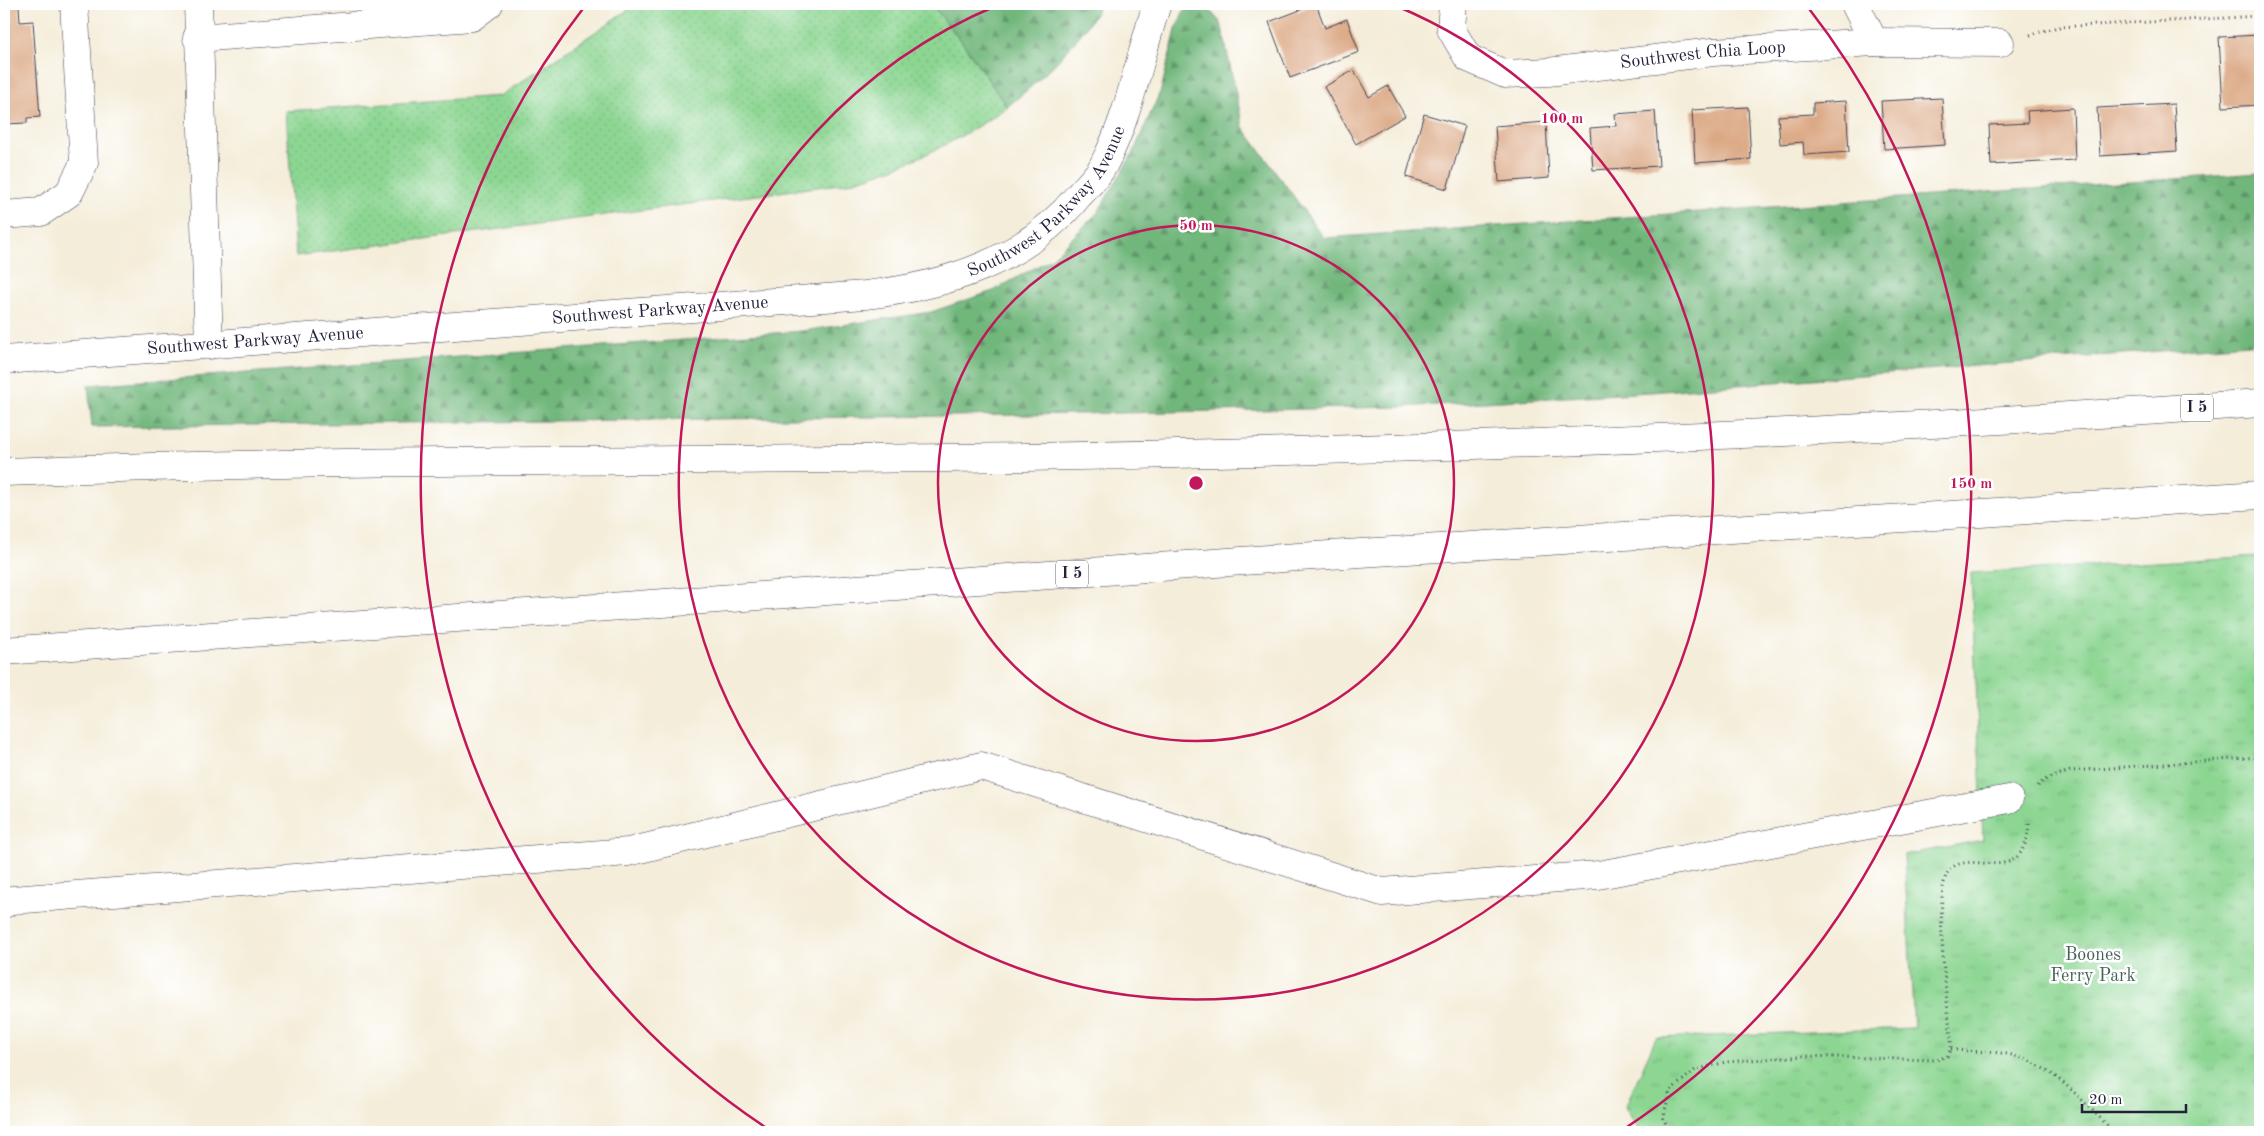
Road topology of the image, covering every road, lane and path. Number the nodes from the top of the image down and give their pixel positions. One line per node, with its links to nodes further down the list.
1 (74, 4): 11 (main road)
2 (198, 4): 8 (main road)
3 (489, 4): 8 (main road)
4 (1157, 4): 12 (main road, Southwest Parkway Avenue)
5 (1453, 4): 9 (main road, Southwest Chia Loop)
6 (1855, 4): 9 (main road)
7 (2260, 16): 10 (path)
8 (197, 38): 12 (main road)
9 (1874, 42): 10 (main road, Southwest Chia Loop)
10 (2000, 43)
11 (4, 215)
12 (210, 345): 13 (main road, Southwest Parkway Avenue)
13 (4, 360)
14 (2260, 403): 15 (main road, I 5)
15 (4, 472)
16 (2260, 495): 17 (main road, I 5)
17 (4, 651)
18 (2260, 757): 19 (path)
19 (2036, 791)
20 (2009, 799): 22 (main road)
21 (2030, 815): 23 (path)
22 (4, 904)
23 (1951, 1049): 24 (path); 25 (path)
24 (1670, 1132)
25 (2114, 1132)

